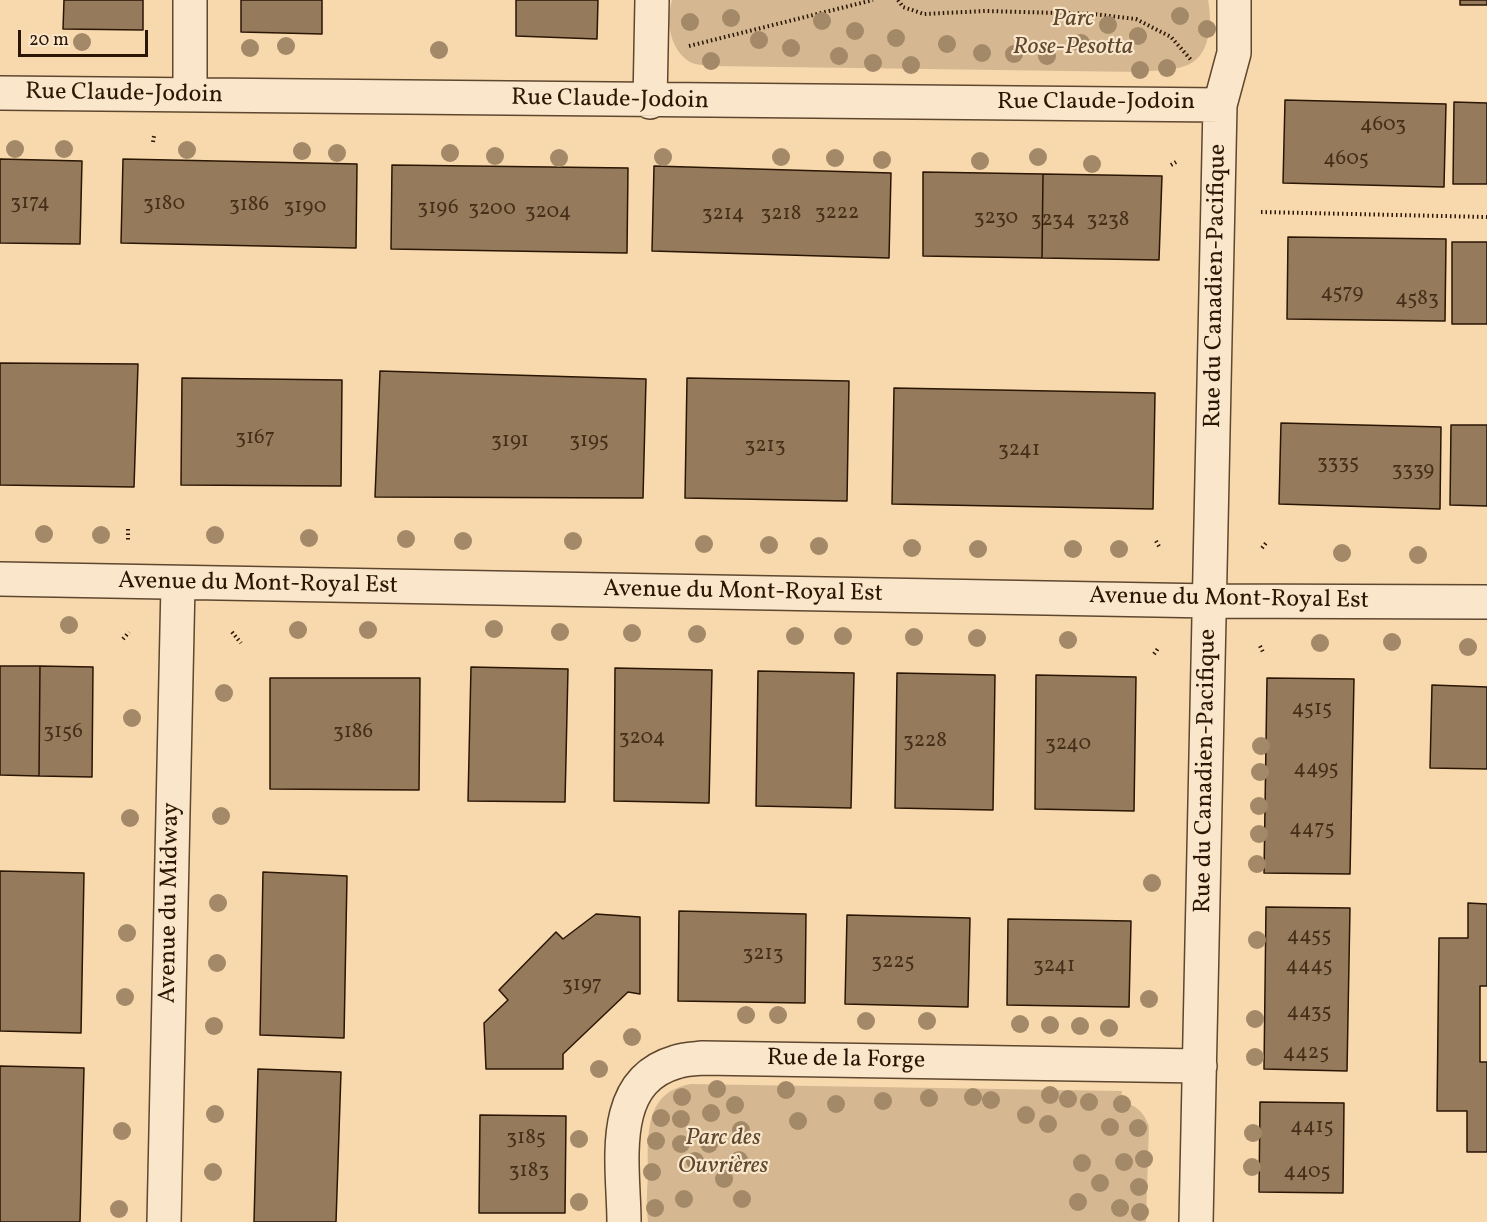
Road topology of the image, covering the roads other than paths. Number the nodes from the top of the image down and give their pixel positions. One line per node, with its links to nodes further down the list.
1 (190, 0): 5 (street)
2 (652, 0): 6 (street)
3 (1234, 0): 7 (street, Rue du Canadien-Pacifique)
4 (0, 93): 5 (street, Rue Claude-Jodoin)
5 (190, 94): 6 (street, Rue Claude-Jodoin)
6 (650, 102): 7 (street, Rue Claude-Jodoin)
7 (1220, 105): 10 (street, Rue du Canadien-Pacifique)
8 (0, 579): 9 (street, Avenue du Mont-Royal Est)
9 (177, 584): 10 (street, Avenue du Mont-Royal Est); 13 (street, Avenue du Midway)
10 (1211, 601): 11 (street, Avenue du Mont-Royal Est); 12 (street, Rue du Canadien-Pacifique)
11 (1487, 602)
12 (1200, 1066): 14 (street, Rue de la Forge); 15 (street, Rue du Canadien-Pacifique)
13 (164, 1222)
14 (624, 1222)
15 (1196, 1222)

